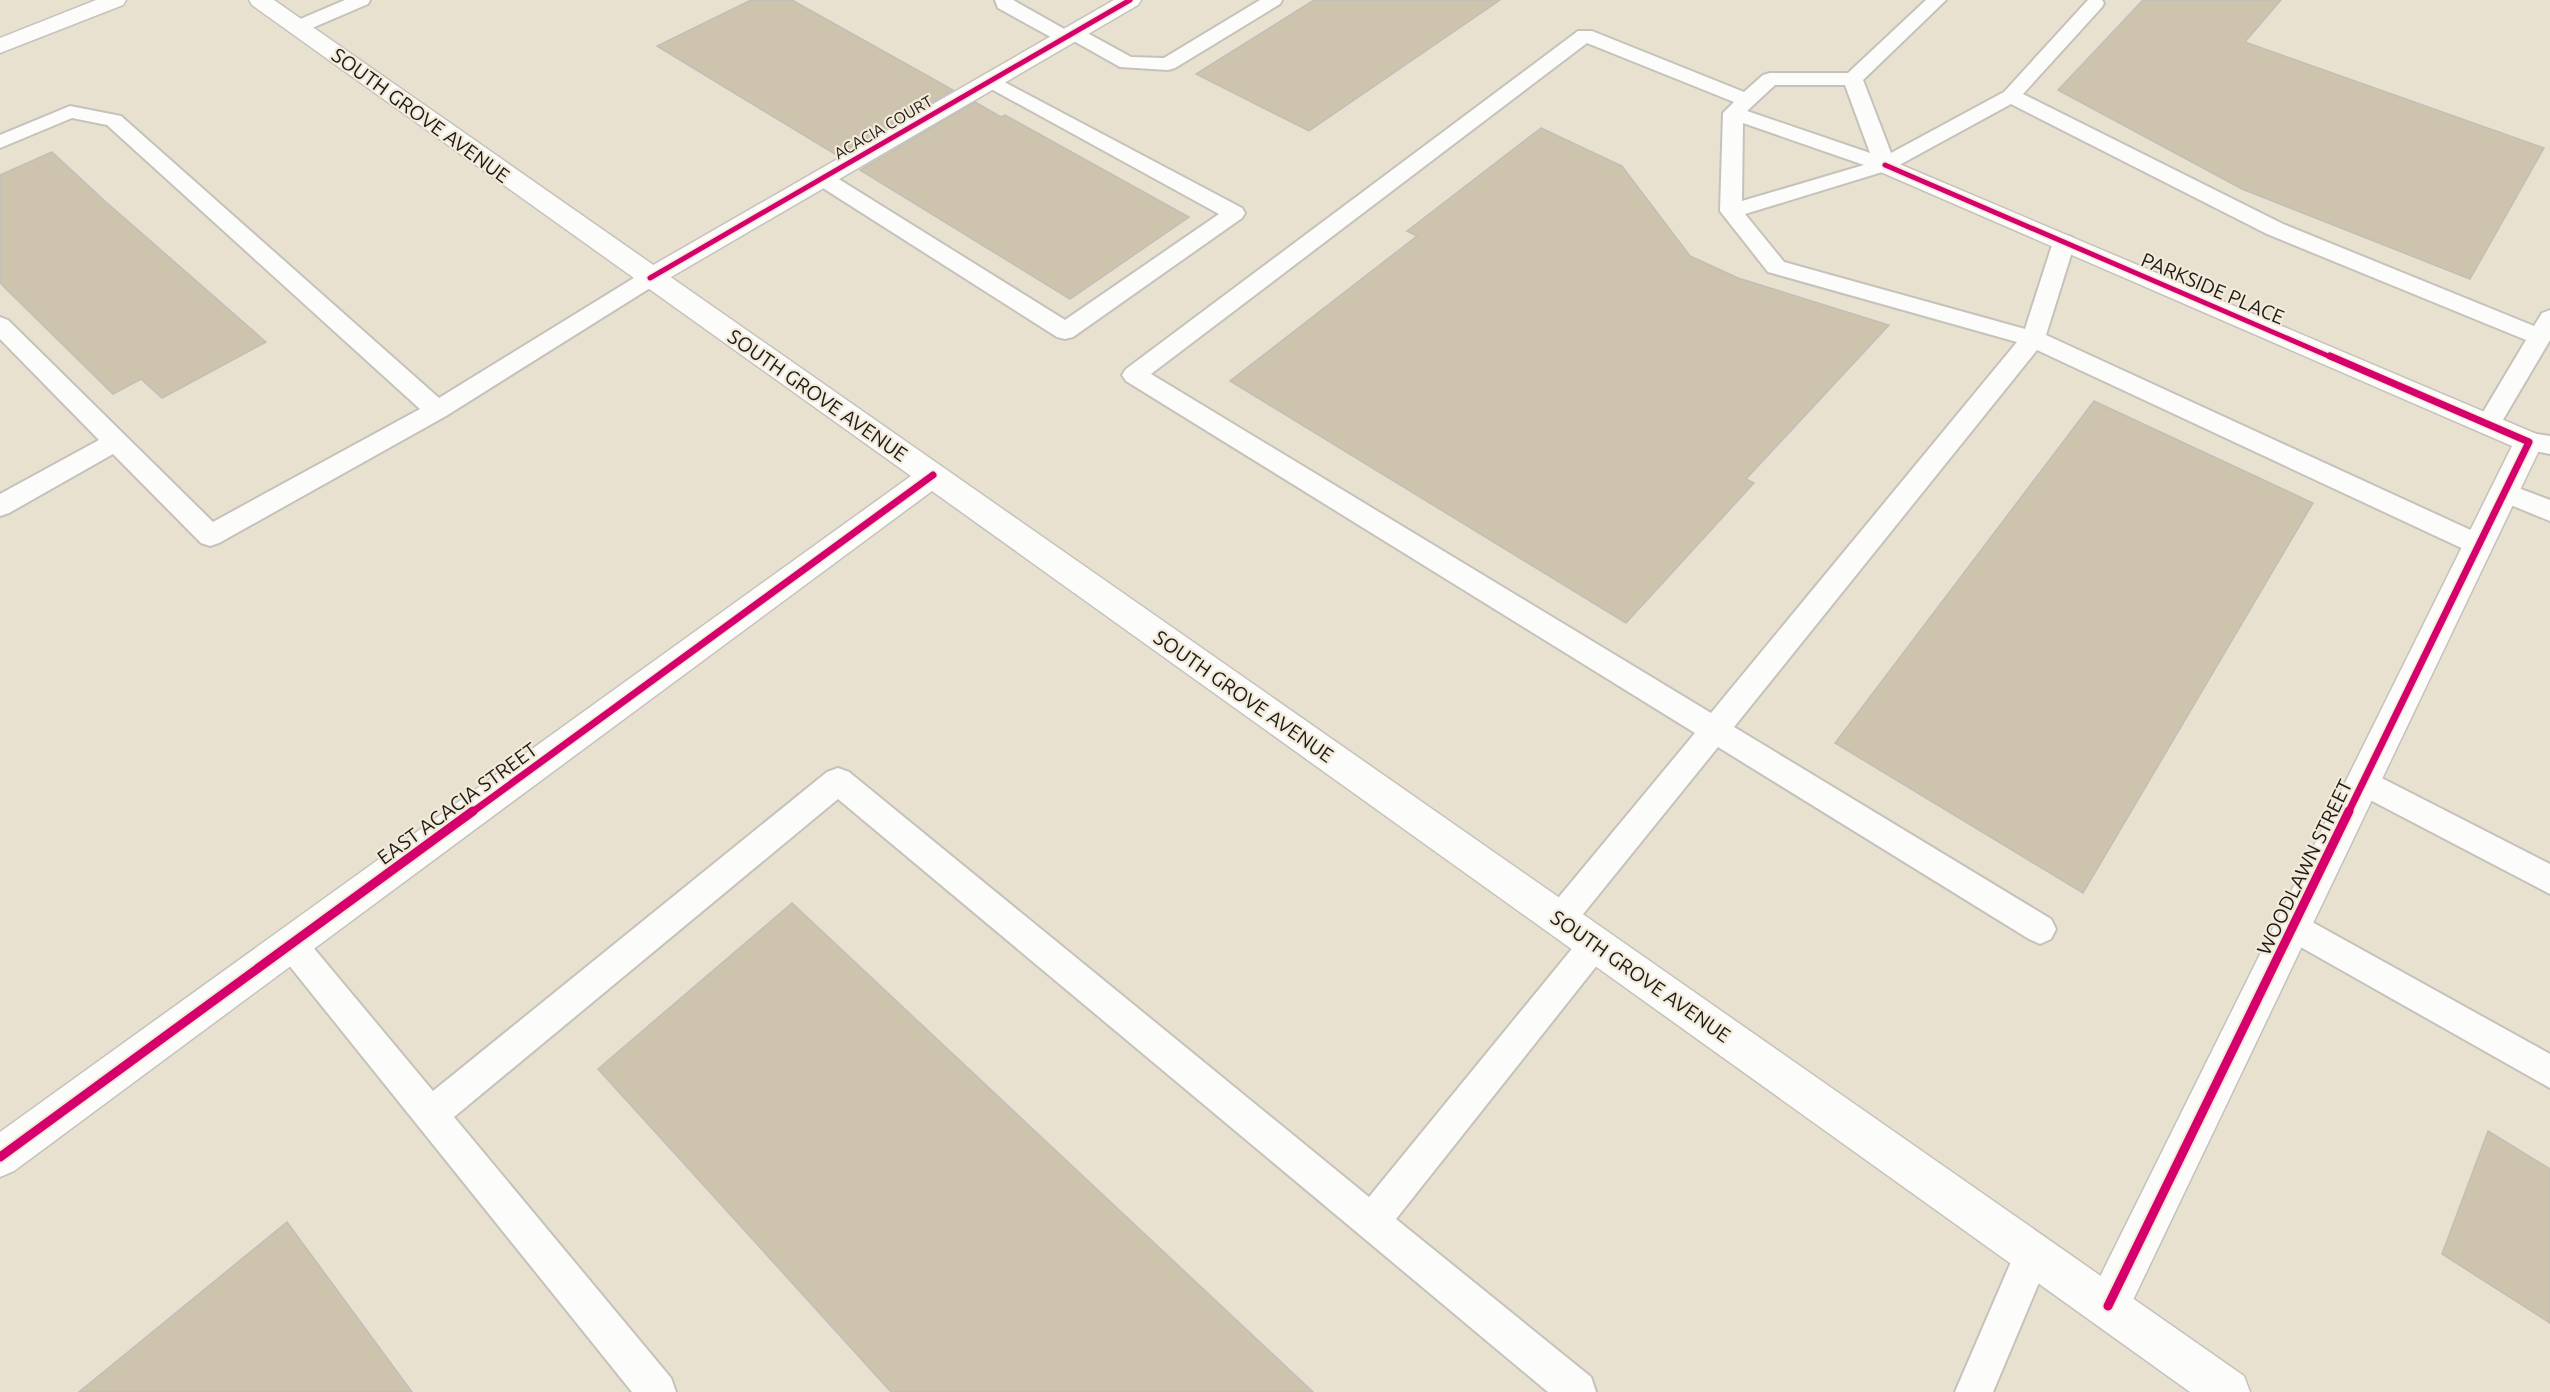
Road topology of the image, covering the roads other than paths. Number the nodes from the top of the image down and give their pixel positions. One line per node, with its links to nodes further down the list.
1 (115, 0): 11 (street)
2 (260, 0): 9 (street, SOUTH GROVE AVENUE)
3 (361, 0): 9 (lane)
4 (1004, 0): 10 (lane)
5 (1130, 0): 10 (street, ACACIA COURT)
6 (1273, 0): 10 (lane)
7 (1938, 0): 12 (lane)
8 (2095, 3): 14 (lane)
9 (298, 27): 21 (street, SOUTH GROVE AVENUE)
10 (1069, 35): 13 (street, ACACIA COURT)
11 (0, 46)
12 (1852, 79): 15 (lane); 17 (lane)
13 (991, 81): 18 (street, ACACIA COURT); 18 (lane)
14 (2011, 96): 17 (lane); 23 (lane)
15 (1740, 107): 17 (lane); 19 (lane); 34 (lane)
16 (0, 142): 25 (lane)
17 (1885, 165): 19 (lane); 20 (street, PARKSIDE PLACE)
18 (822, 178): 21 (street, ACACIA COURT)
19 (1731, 210): 24 (lane)
20 (2064, 242): 24 (lane); 26 (street, PARKSIDE PLACE)
21 (650, 278): 25 (lane); 29 (street, SOUTH GROVE AVENUE)
22 (0, 325): 27 (lane)
23 (2545, 327): 26 (lane)
24 (2033, 339): 33 (lane); 34 (lane)
25 (437, 410): 27 (lane)
26 (2488, 424): 28 (street, PARKSIDE PLACE)
27 (117, 441): 31 (lane)
28 (2540, 443): 30 (street, WOODLAWN STREET)
29 (933, 476): 37 (street, SOUTH GROVE AVENUE); 40 (street, EAST ACACIA STREET)
30 (2505, 492): 32 (lane); 33 (street, WOODLAWN STREET)
31 (0, 506)
32 (2550, 512)
33 (2479, 545): 35 (street, WOODLAWN STREET)
34 (1715, 729): 37 (lane); 39 (lane)
35 (2364, 782): 36 (lane); 38 (street, WOODLAWN STREET)
36 (2550, 880)
37 (1560, 919): 41 (street, SOUTH GROVE AVENUE)
38 (2294, 927): 42 (lane); 47 (street, WOODLAWN STREET)
39 (2040, 929)
40 (291, 944): 43 (lane); 44 (street, EAST ACACIA STREET)
41 (1595, 944): 45 (lane); 46 (street, SOUTH GROVE AVENUE)
42 (2550, 1072)
43 (430, 1115): 45 (lane); 49 (lane)
44 (0, 1157)
45 (1371, 1221): 48 (lane)
46 (2033, 1254): 47 (street, SOUTH GROVE AVENUE); 50 (lane)
47 (2108, 1306): 51 (street, SOUTH GROVE AVENUE)
48 (1577, 1391)
49 (657, 1392)
50 (1974, 1392)
51 (2228, 1392)

